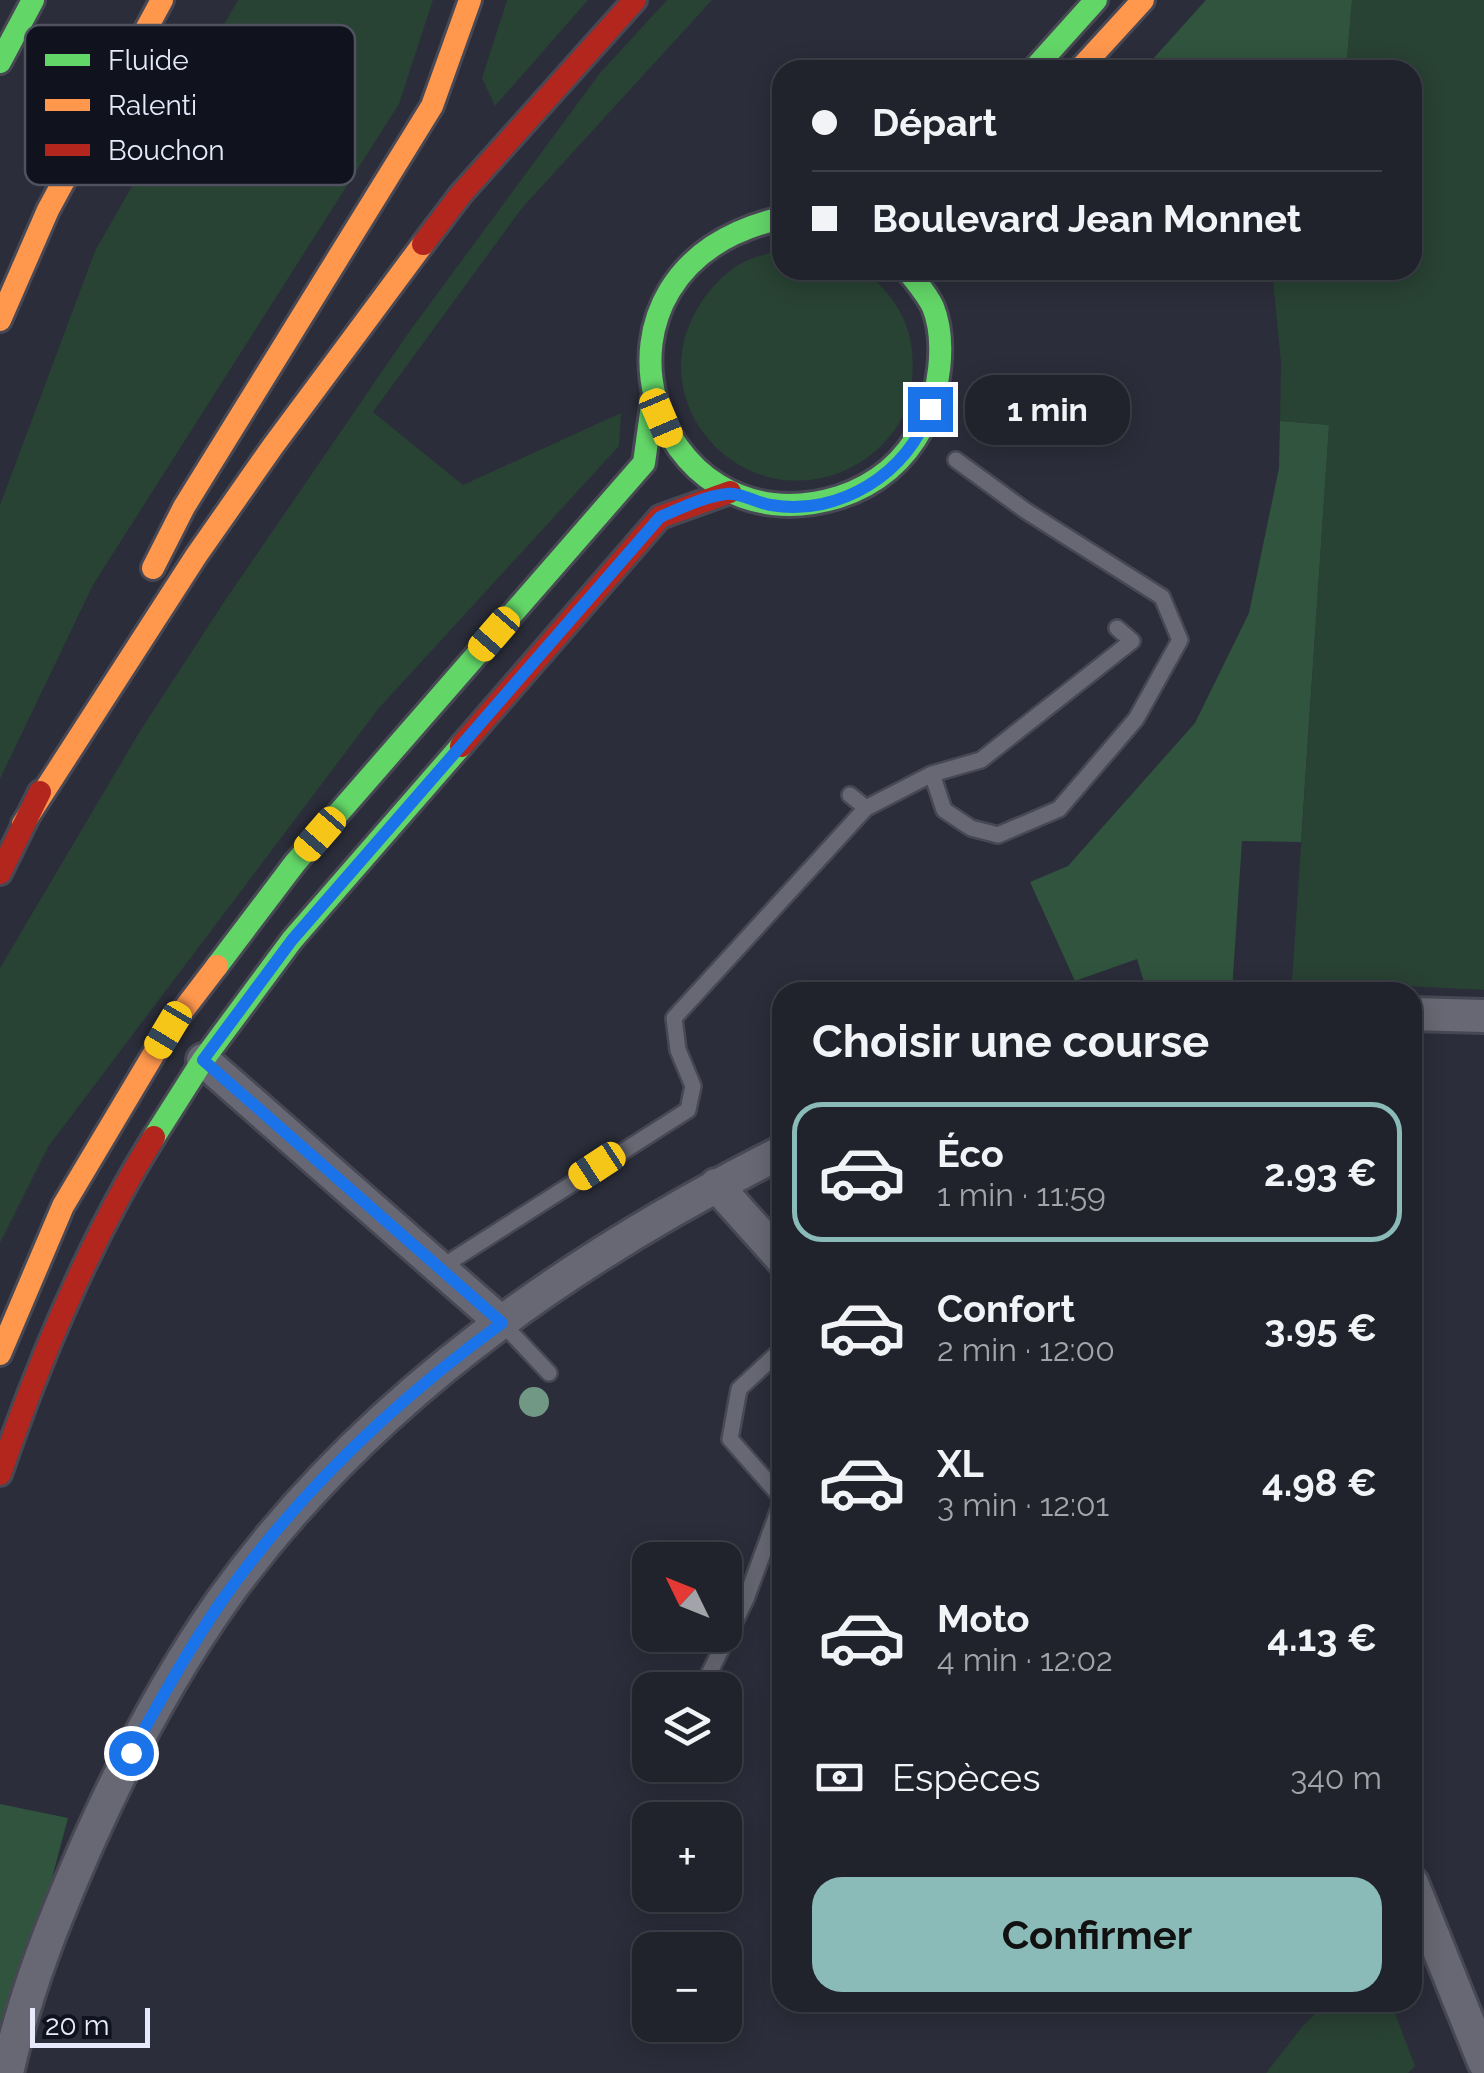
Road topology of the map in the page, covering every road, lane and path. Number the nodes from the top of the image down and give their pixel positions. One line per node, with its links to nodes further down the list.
1 (33, 0): 10 (main road)
2 (162, 0): 7 (main road)
3 (635, 0): 26 (main road)
4 (1096, 0): 8 (main road)
5 (1143, 0): 9 (main road)
6 (468, 5): 20 (main road)
7 (148, 25)
8 (1041, 60)
9 (1088, 60)
10 (0, 62)
11 (62, 185): 16 (main road)
12 (772, 219): 17 (main road)
13 (914, 280): 15 (main road)
14 (939, 280): 15 (main road)
15 (933, 308): 19 (main road)
16 (0, 320)
17 (653, 398): 19 (main road); 38 (main road)
18 (956, 460): 23 (lane)
19 (730, 492): 32 (main road)
20 (140, 595)
21 (1117, 628): 23 (lane)
22 (122, 630): 26 (main road)
23 (932, 774): 25 (lane)
24 (850, 795): 25 (lane)
25 (866, 808): 29 (lane)
26 (24, 824): 27 (main road)
27 (0, 873)
28 (714, 948): 29 (lane)
29 (727, 960): 36 (lane)
30 (1422, 1014): 31 (street)
31 (1484, 1016)
32 (203, 1060): 36 (street); 41 (main road)
33 (772, 1157): 34 (street)
34 (716, 1185): 35 (street); 37 (street)
35 (772, 1248)
36 (440, 1268): 37 (street)
37 (502, 1323): 40 (lane); 47 (street)
38 (0, 1354)
39 (772, 1358): 42 (lane)
40 (549, 1373)
41 (0, 1474)
42 (772, 1487)
43 (772, 1526): 44 (lane)
44 (710, 1672)
45 (1422, 1908): 46 (street)
46 (1484, 2062)
47 (7, 2073)

